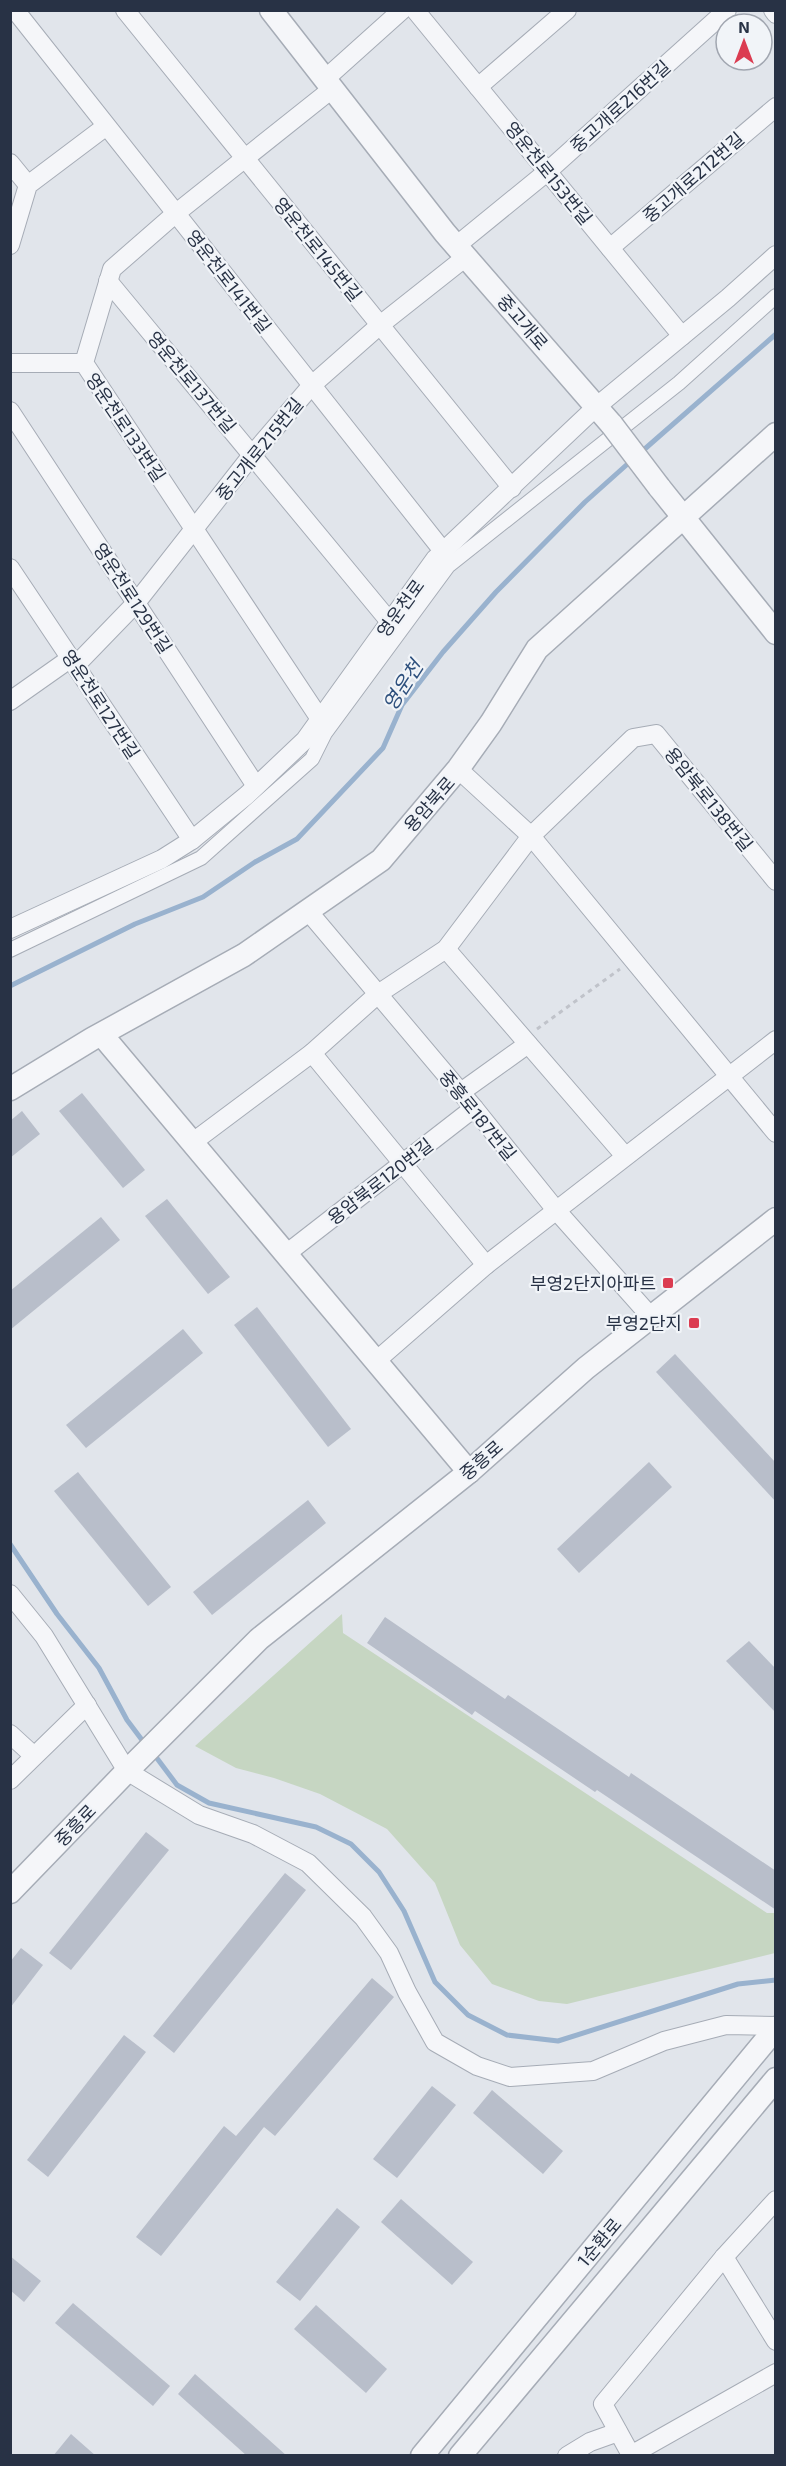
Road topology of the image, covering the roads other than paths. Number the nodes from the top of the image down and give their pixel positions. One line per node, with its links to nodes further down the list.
1 (15, 10): 13 (street, 영운천로141번길)
2 (125, 10): 14 (street, 영운천로145번길)
3 (271, 10): 10 (street, 중고개로)
4 (402, 10): 10 (street, 영운천로133번길)
5 (415, 10): 11 (street, 영운천로153번길)
6 (567, 10): 11 (street)
7 (727, 10): 16 (street, 중고개로216번길)
8 (772, 10): 9 (street)
9 (776, 14)
10 (328, 84): 14 (street, 영운천로133번길); 21 (street, 중고개로)
11 (478, 87): 16 (street, 영운천로153번길)
12 (776, 106): 20 (street, 중고개로212번길)
13 (105, 127): 17 (street); 18 (street, 영운천로141번길)
14 (245, 158): 18 (street, 영운천로133번길); 25 (street, 영운천로145번길)
15 (10, 163): 17 (street)
16 (548, 171): 20 (street, 영운천로153번길); 21 (street, 중고개로216번길)
17 (28, 185): 19 (street)
18 (176, 214): 23 (street, 영운천로133번길); 29 (street, 영운천로141번길)
19 (10, 245)
20 (610, 248): 26 (street, 영운천로153번길)
21 (461, 252): 25 (street, 중고개로215번길); 30 (street, 중고개로)
22 (776, 255): 26 (street, 영운천로)
23 (108, 281): 28 (street, 영운천로133번길); 33 (street, 영운천로137번길)
24 (776, 296): 53 (street)
25 (380, 325): 29 (street, 중고개로215번길); 34 (street, 영운천로145번길)
26 (682, 336): 30 (street, 영운천로)
27 (10, 363): 28 (street)
28 (84, 363): 36 (street, 영운천로133번길)
29 (312, 386): 33 (street, 중고개로215번길); 37 (street, 영운천로141번길)
30 (596, 407): 34 (street, 영운천로); 35 (street, 중고개로, bridge)
31 (10, 411): 39 (street, 영운천로129번길)
32 (776, 434): 35 (street, 용암북로)
33 (252, 456): 36 (street, 중고개로215번길); 40 (street, 영운천로137번길)
34 (512, 488): 37 (street, 영운천로)
35 (683, 519): 41 (street, 중고개로); 45 (street, 용암북로)
36 (194, 530): 39 (street, 중고개로215번길); 44 (street, 영운천로133번길)
37 (443, 551): 40 (street, 영운천로)
38 (10, 568): 42 (street, 영운천로127번길)
39 (136, 603): 42 (street, 중고개로215번길); 46 (street, 영운천로129번길)
40 (390, 622): 44 (street, 영운천로)
41 (776, 633)
42 (74, 662): 43 (street, 중고개로215번길); 48 (street, 영운천로127번길)
43 (10, 701)
44 (320, 719): 46 (street, 영운천로)
45 (458, 769): 47 (street); 50 (street, 용암북로)
46 (256, 786): 48 (street, 영운천로)
47 (531, 837): 49 (street, 용암북로138번길); 52 (street, 용암북로138번길); 59 (street)
48 (192, 840): 51 (street, 영운천로)
49 (776, 881)
50 (308, 911): 54 (street, 중흥로187번길); 55 (street, 용암북로)
51 (10, 929)
52 (446, 949): 54 (street, 용암북로138번길); 57 (street)
53 (10, 950)
54 (378, 994): 58 (street, 용암북로138번길); 61 (street, 중흥로187번길)
55 (102, 1035): 60 (street, 용암북로); 64 (street)
56 (776, 1040): 59 (street)
57 (526, 1041): 61 (street); 65 (street)
58 (312, 1053): 64 (street, 용암북로138번길); 66 (street)
59 (729, 1075): 63 (street); 65 (street)
60 (10, 1089)
61 (461, 1092): 62 (street, 중흥로187번길)
62 (474, 1108): 66 (street, 용암북로120번길); 67 (street, 중흥로187번길)
63 (776, 1133)
64 (193, 1142): 69 (street)
65 (625, 1156): 67 (street)
66 (403, 1163): 69 (street, 용암북로120번길); 70 (street)
67 (556, 1210): 70 (street); 71 (street, 중흥로187번길)
68 (776, 1218): 71 (street, 중흥로)
69 (286, 1254): 72 (street)
70 (486, 1265): 72 (street)
71 (651, 1317): 73 (street, 중흥로)
72 (376, 1361): 73 (street)
73 (469, 1472): 78 (street, 중흥로)
74 (10, 1594): 75 (street)
75 (87, 1705): 77 (street); 78 (street)
76 (10, 1734): 77 (street)
77 (34, 1756): 79 (street)
78 (134, 1764): 80 (street, 중흥로); 81 (street)
79 (10, 1780)
80 (10, 1892)
81 (776, 2027): 88 (street, 1순환로)
82 (776, 2079): 89 (street, 1순환로)
83 (776, 2200): 84 (street)
84 (724, 2257): 85 (street); 87 (street)
85 (776, 2342)
86 (776, 2373): 87 (street)
87 (618, 2432): 90 (street)
88 (422, 2456)
89 (460, 2456)
90 (567, 2456)

